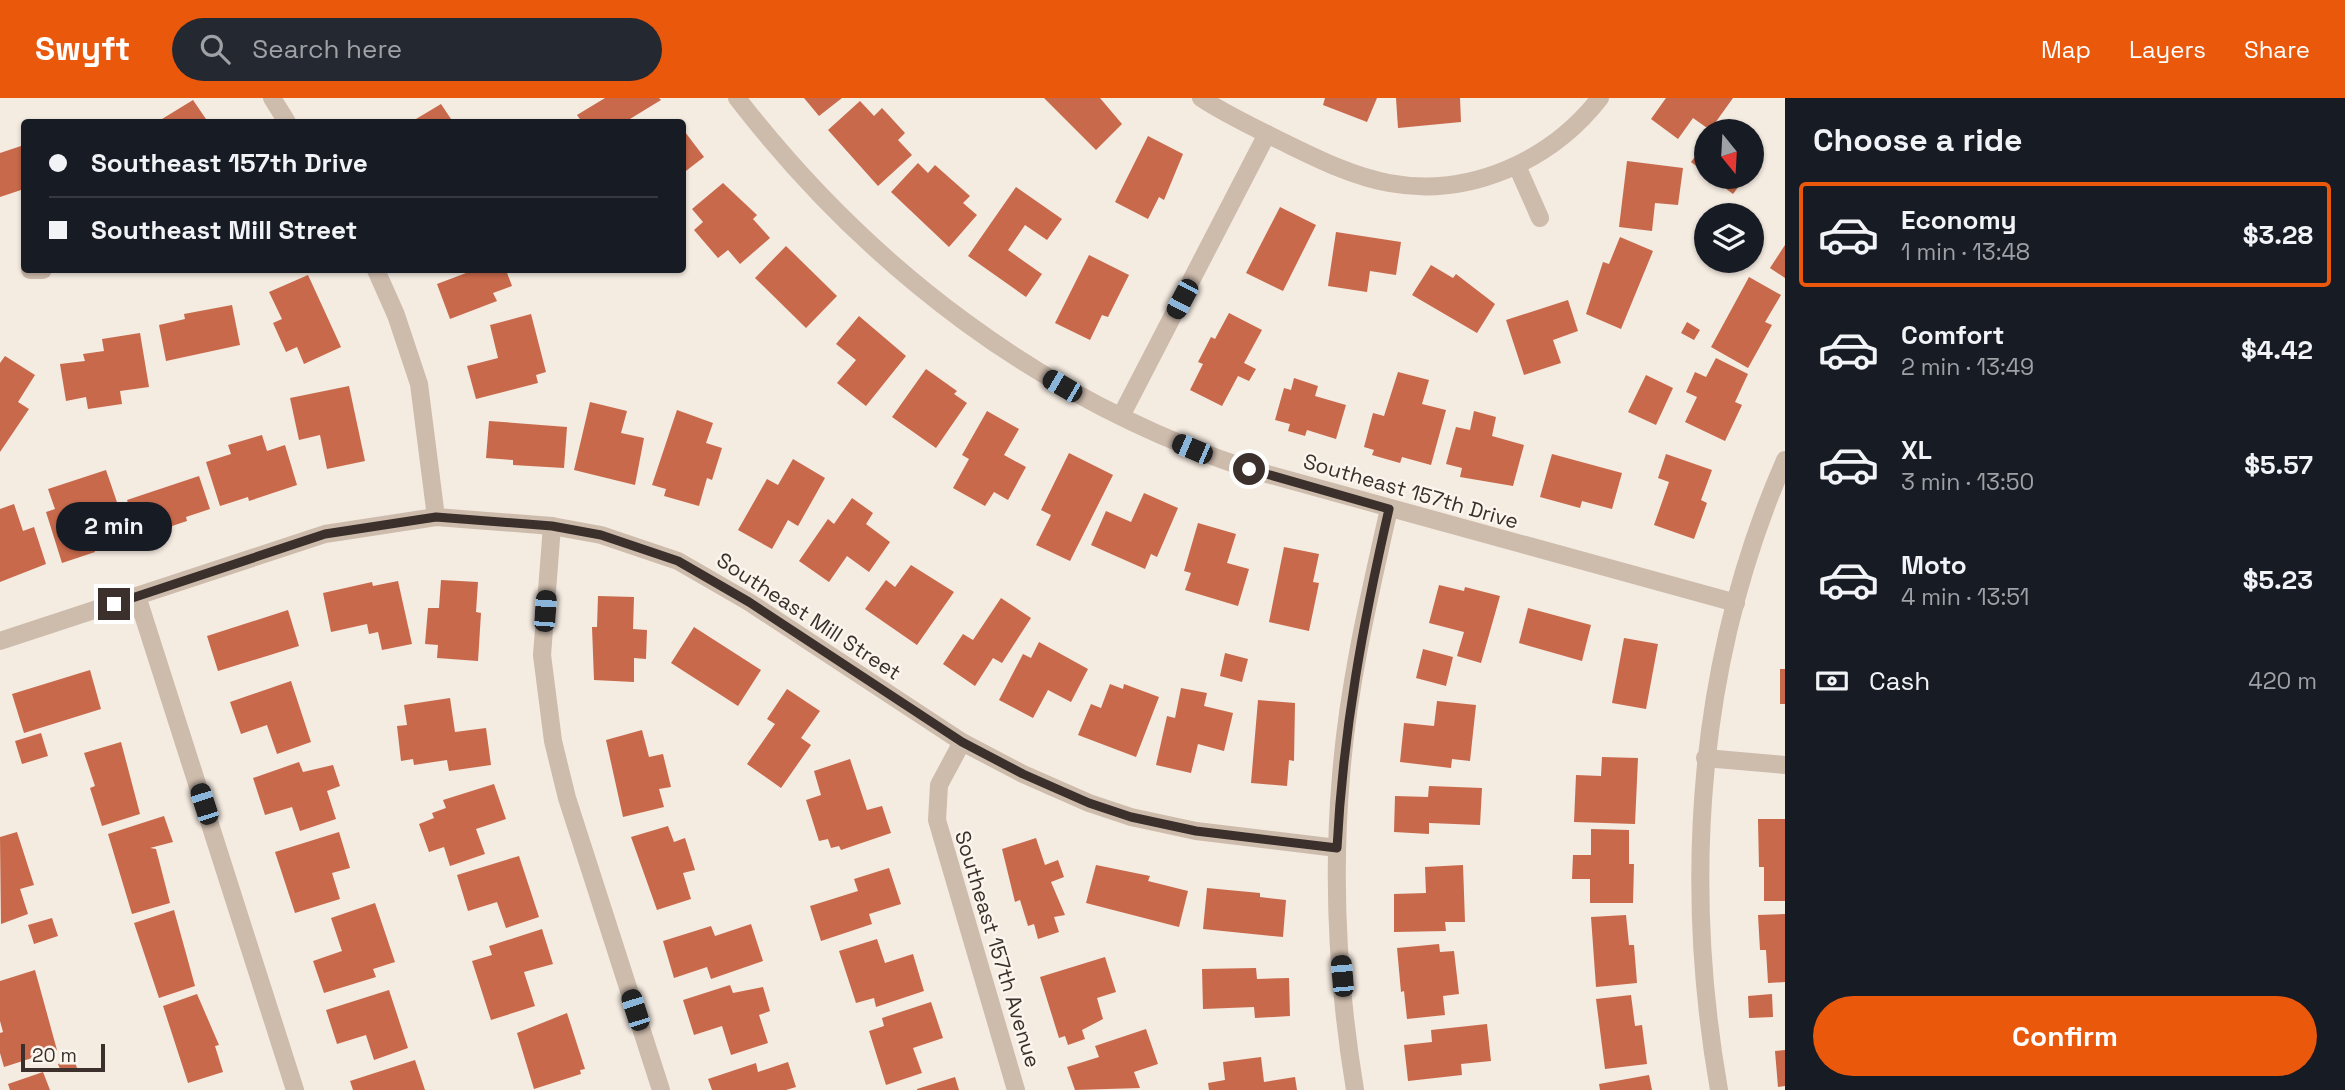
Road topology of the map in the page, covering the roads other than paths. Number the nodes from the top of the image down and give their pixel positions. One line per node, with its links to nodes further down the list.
1 (272, 98): 5 (street)
2 (737, 98): 10 (street, Southeast 157th Drive)
3 (1201, 98): 6 (street)
4 (1600, 98): 7 (street)
5 (285, 119)
6 (1267, 134): 7 (street); 10 (street)
7 (1517, 166): 8 (street)
8 (1540, 218)
9 (377, 273): 13 (street)
10 (1121, 416): 12 (street, Southeast 157th Drive)
11 (1785, 460): 16 (street)
12 (1389, 509): 16 (street, Southeast 157th Drive); 21 (street)
13 (436, 517): 14 (street, Southeast Mill Street); 15 (street, Southeast Mill Street)
14 (552, 526): 18 (street, Southeast Mill Street); 23 (street)
15 (137, 596): 17 (street, Southeast Mill Street); 22 (street)
16 (1736, 603): 19 (street)
17 (0, 641)
18 (962, 742): 21 (street, Southeast Mill Street); 24 (street, Southeast 157th Avenue)
19 (1705, 758): 20 (street); 26 (street)
20 (1785, 765)
21 (1337, 848): 25 (street)
22 (295, 1090)
23 (661, 1090)
24 (1016, 1090)
25 (1355, 1090)
26 (1719, 1090)

